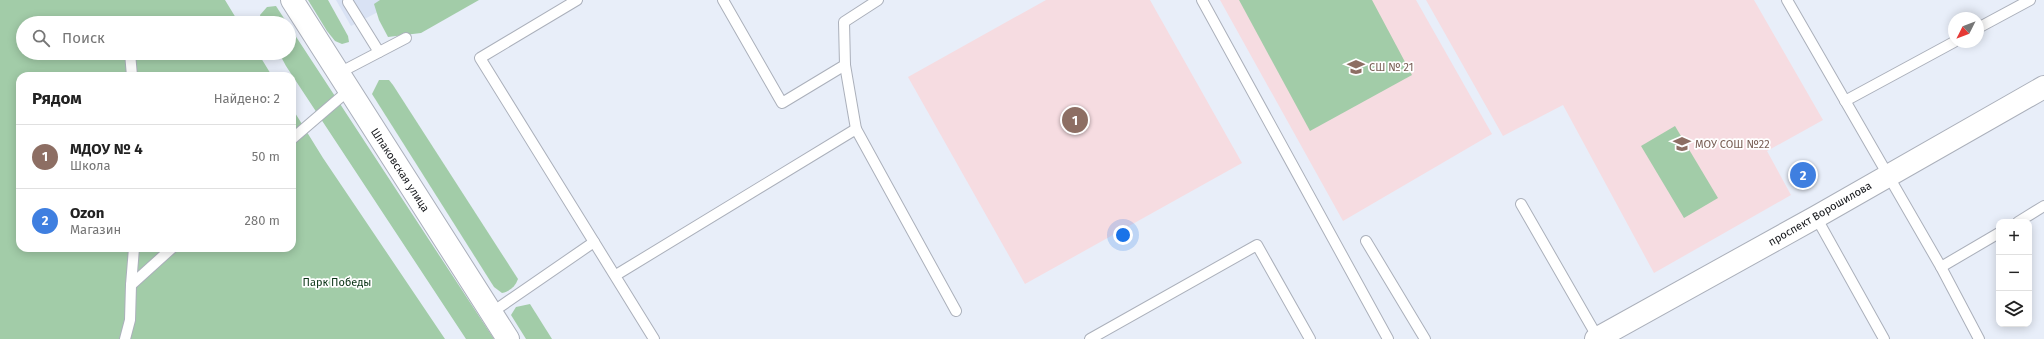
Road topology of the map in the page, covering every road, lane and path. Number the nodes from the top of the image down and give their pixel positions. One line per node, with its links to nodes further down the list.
1 (292, 0): 16 (street, Шпаковская улица)
2 (577, 0): 28 (lane)
3 (723, 0): 14 (lane)
4 (878, 0): 14 (lane)
5 (1202, 0): 42 (lane)
6 (1787, 0): 18 (lane)
7 (2030, 0): 9 (lane)
8 (348, 2): 12 (lane)
9 (1984, 25)
10 (406, 38): 12 (lane)
11 (1948, 45): 18 (lane)
12 (378, 52): 16 (lane)
13 (131, 60): 15 (lane)
14 (845, 65): 19 (lane)
15 (132, 72)
16 (344, 82): 20 (lane); 35 (street, Шпаковская улица)
17 (2044, 87): 21 (street, проспект Ворошилова)
18 (1845, 101): 21 (lane)
19 (856, 129): 32 (lane); 34 (lane)
20 (296, 135)
21 (1887, 176): 24 (street, проспект Ворошилова); 31 (lane)
22 (1521, 204): 36 (lane)
23 (2044, 206): 25 (lane)
24 (1816, 217): 36 (street, проспект Ворошилова); 44 (lane)
25 (2023, 219)
26 (1996, 235): 31 (lane)
27 (1366, 241): 43 (lane)
28 (594, 242): 32 (lane); 35 (lane)
29 (134, 252): 33 (lane)
30 (168, 252): 33 (lane)
31 (1941, 267): 45 (lane)
32 (616, 275): 39 (lane)
33 (131, 285): 37 (lane)
34 (956, 311)
35 (491, 312): 38 (street, Шпаковская улица)
36 (1597, 338)
37 (125, 339)
38 (508, 339)
39 (654, 339)
40 (1090, 339): 41 (lane)
41 (1310, 339)
42 (1388, 339)
43 (1425, 339)
44 (1884, 339)
45 (1979, 339)

